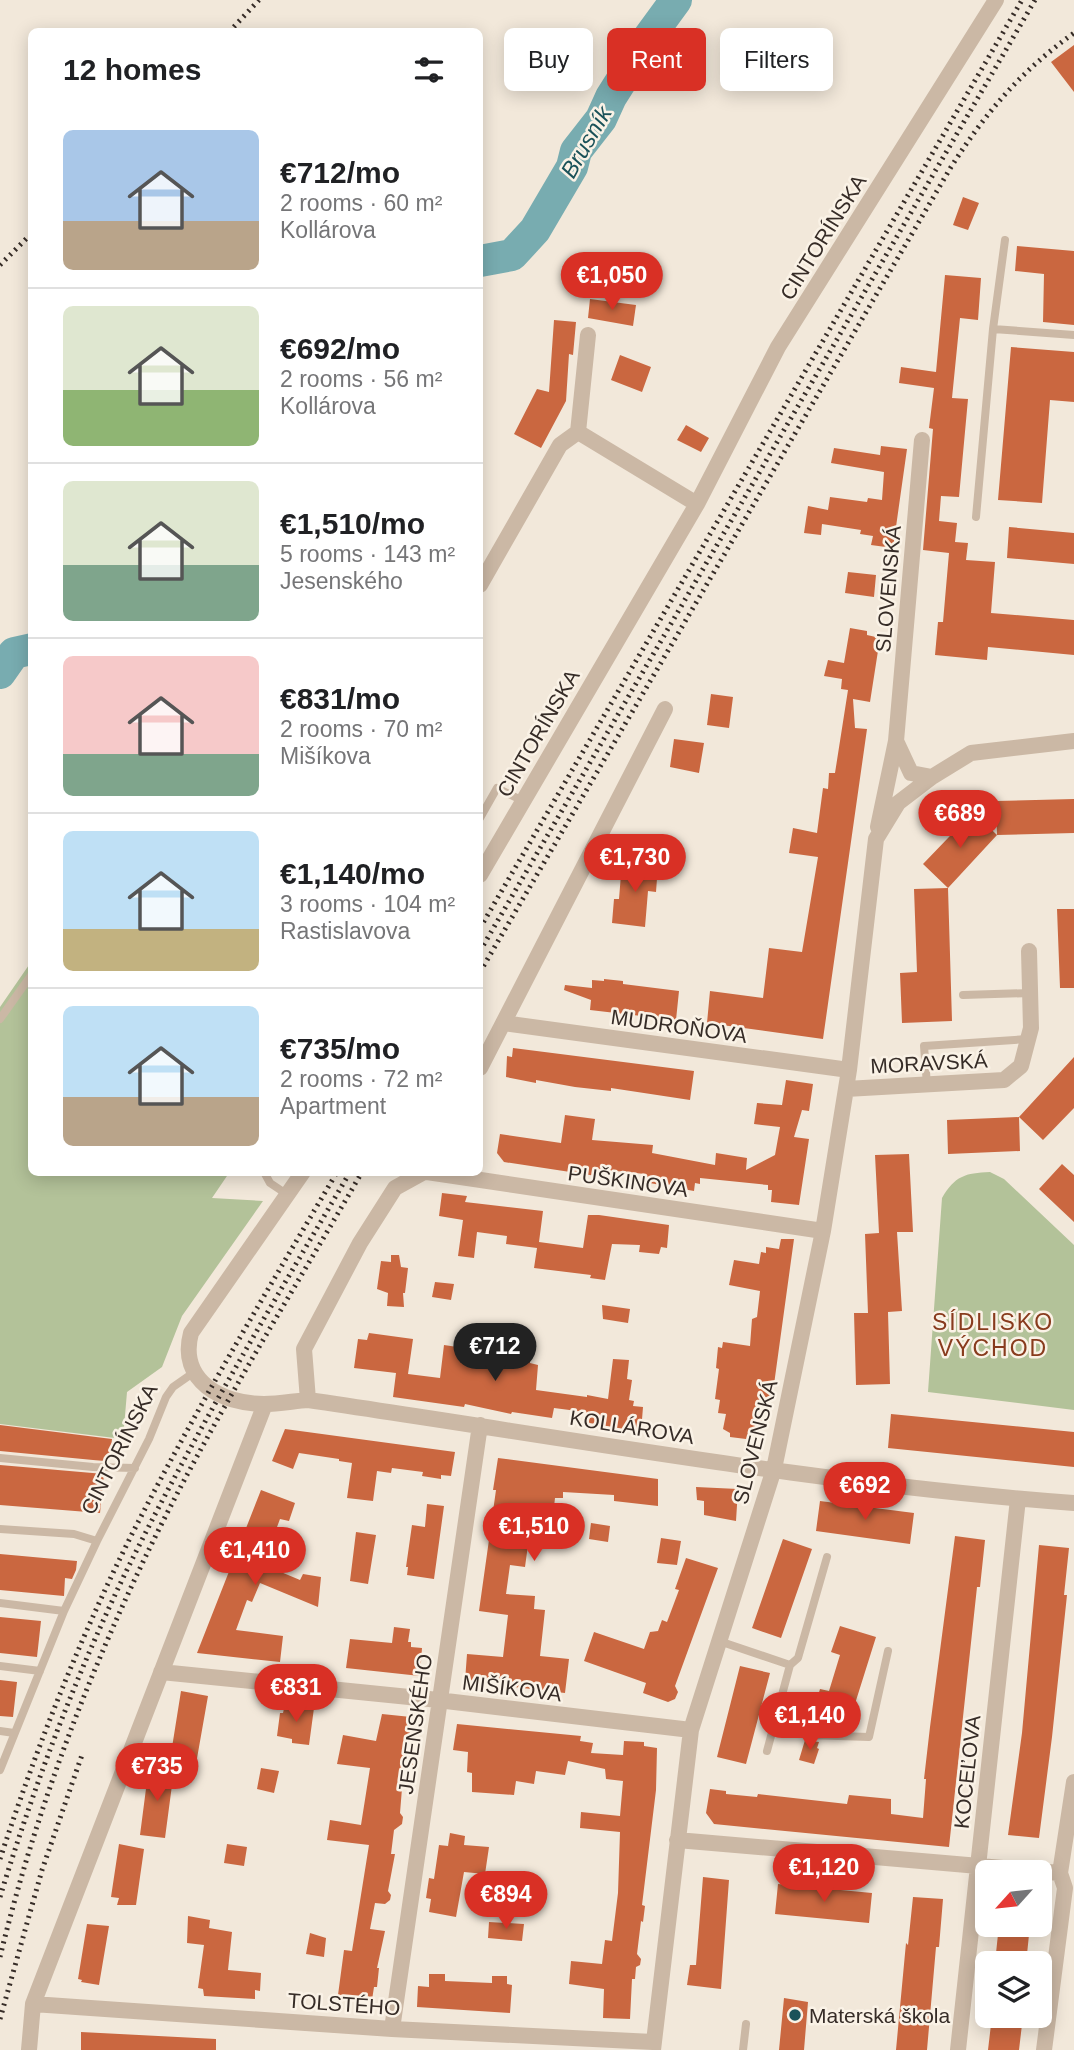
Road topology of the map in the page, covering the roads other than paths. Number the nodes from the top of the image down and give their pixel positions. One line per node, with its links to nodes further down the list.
1 (996, 0): 8 (street, CINTORÍNSKA)
2 (1005, 240): 3 (lane)
3 (993, 329): 5 (lane); 9 (lane)
4 (587, 335): 6 (street)
5 (1074, 335)
6 (578, 432): 8 (street); 10 (street)
7 (922, 440): 12 (street, SLOVENSKÁ)
8 (697, 504): 15 (street, CINTORÍNSKA)
9 (976, 517)
10 (483, 580)
11 (665, 709): 24 (street)
12 (896, 741): 14 (street); 17 (street, SLOVENSKÁ)
13 (1074, 741): 14 (street, SLOVENSKÁ)
14 (932, 777): 17 (street, SLOVENSKÁ)
15 (523, 801): 16 (lane); 18 (street, CINTORÍNSKA)
16 (483, 813)
17 (876, 839): 27 (street, SLOVENSKÁ)
18 (483, 869)
19 (1029, 951): 21 (street, MORAVSKÁ)
20 (28, 980): 23 (lane)
21 (1030, 993): 22 (lane); 25 (street, MORAVSKÁ)
22 (963, 995)
23 (0, 1020)
24 (503, 1023): 26 (street); 27 (street, MUDROŇOVA)
25 (1028, 1039): 28 (street, MORAVSKÁ); 28 (lane)
26 (483, 1062)
27 (849, 1070): 29 (street, SLOVENSKÁ)
28 (927, 1085): 29 (street, MORAVSKÁ)
29 (846, 1089): 35 (street, SLOVENSKÁ)
30 (266, 1176): 34 (lane)
31 (300, 1176): 34 (street)
32 (418, 1176): 37 (street)
33 (452, 1176): 35 (street, PUŠKINOVA)
34 (288, 1195): 36 (street)
35 (823, 1231): 42 (street, SLOVENSKÁ)
36 (193, 1373): 38 (street, KOLLÁROVA); 41 (lane, CINTORÍNSKA)
37 (308, 1400): 38 (street, KOLLÁROVA); 39 (street, KOLLÁROVA)
38 (265, 1404): 55 (street)
39 (480, 1425): 42 (street, KOLLÁROVA); 56 (street, JESENSKÉHO)
40 (0, 1458): 41 (lane)
41 (135, 1468): 46 (lane, CINTORÍNSKA)
42 (774, 1469): 43 (street, KOLLÁROVA); 50 (street, SLOVENSKÁ)
43 (1018, 1499): 44 (street, KOLLÁROVA); 65 (street, KOCEĽOVA)
44 (1074, 1503)
45 (0, 1529): 46 (lane)
46 (97, 1541): 49 (lane, CINTORÍNSKA)
47 (827, 1557): 52 (lane)
48 (0, 1603): 49 (lane)
49 (64, 1611): 54 (lane, CINTORÍNSKA)
50 (719, 1641): 52 (lane); 58 (street, SLOVENSKÁ)
51 (888, 1651): 57 (lane)
52 (790, 1665): 57 (lane)
53 (0, 1666): 54 (lane)
54 (40, 1671): 60 (lane, CINTORÍNSKA)
55 (162, 1672): 56 (street, MIŠÍKOVA); 70 (street)
56 (440, 1700): 58 (street, MIŠÍKOVA); 72 (street, JESENSKÉHO)
57 (776, 1716): 61 (lane)
58 (691, 1730): 64 (street, SLOVENSKÁ)
59 (0, 1731): 60 (lane)
60 (14, 1733): 62 (lane, CINTORÍNSKA)
61 (767, 1751)
62 (0, 1770)
63 (1074, 1782): 68 (street)
64 (677, 1840): 66 (street); 73 (street, SLOVENSKÁ)
65 (979, 1860)
66 (975, 1867)
67 (1052, 1872): 68 (street)
68 (1060, 1873): 77 (street)
69 (975, 1894): 76 (street, KOCEĽOVA)
70 (33, 2004): 72 (street, TOLSTÉHO); 74 (street)
71 (746, 2024): 75 (lane)
72 (393, 2029): 73 (street, TOLSTÉHO)
73 (653, 2046)
74 (29, 2050)
75 (743, 2050)
76 (958, 2050)
77 (1044, 2050)

